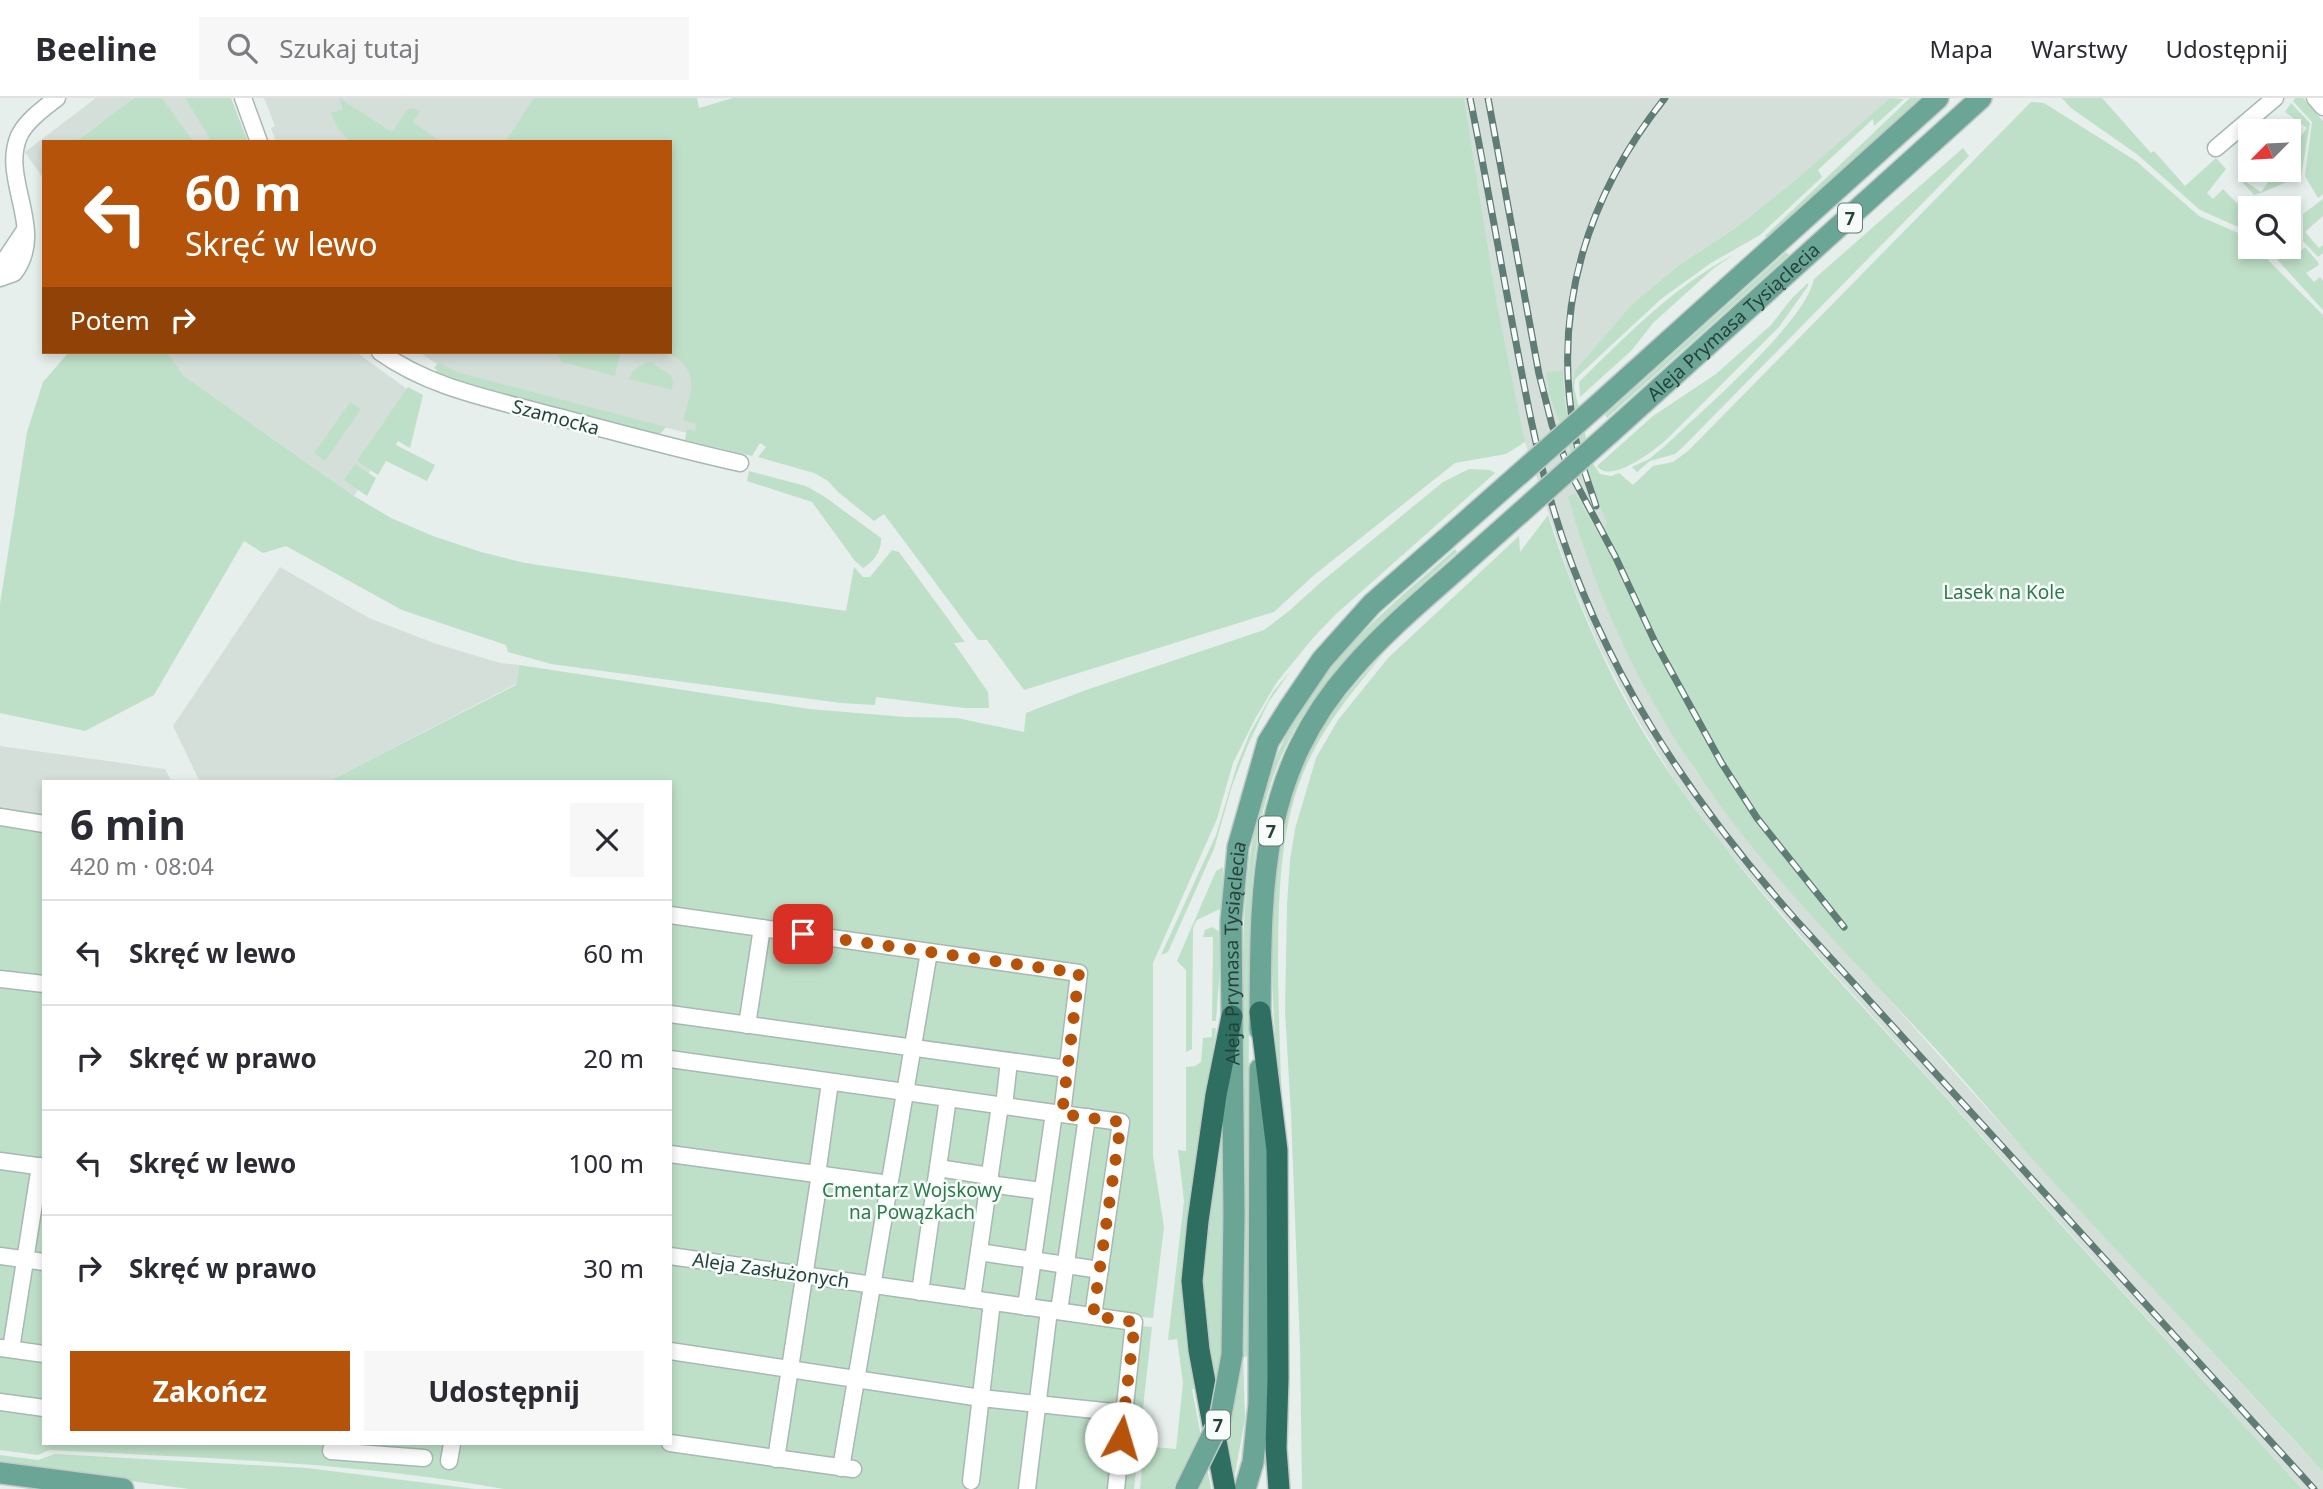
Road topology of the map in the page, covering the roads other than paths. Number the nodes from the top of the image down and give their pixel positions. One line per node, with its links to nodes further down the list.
1 (57, 98): 10 (street)
2 (243, 98): 8 (street)
3 (1938, 98): 22 (main road, Aleja Prymasa Tysiąclecia / 7, bridge)
4 (1981, 98): 20 (main road, Aleja Prymasa Tysiąclecia / 7, bridge)
5 (2275, 98): 9 (street)
6 (2315, 98): 7 (street)
7 (2323, 107)
8 (259, 140)
9 (2216, 148)
10 (0, 277)
11 (383, 354): 12 (street, Szamocka)
12 (740, 463)
13 (0, 817): 14 (street)
14 (42, 824)
15 (672, 915): 16 (street)
16 (762, 928): 17 (street); 23 (street)
17 (929, 952): 24 (street); 27 (street)
18 (0, 979): 19 (street)
19 (42, 984)
20 (1260, 1012): 81 (main road, Aleja Prymasa Tysiąclecia / 7); 82 (highway)
21 (672, 1014): 23 (street)
22 (1232, 1016): 79 (main road, Aleja Prymasa Tysiąclecia / 7, bridge); 80 (highway)
23 (747, 1025): 24 (street)
24 (912, 1048): 26 (street); 29 (street)
25 (672, 1059): 28 (street)
26 (1009, 1061): 27 (street); 31 (street)
27 (1067, 1069): 32 (street)
28 (830, 1082): 29 (street); 38 (street)
29 (905, 1092): 30 (street); 40 (street)
30 (948, 1098): 31 (street); 37 (street)
31 (1002, 1105): 32 (street); 39 (street)
32 (1058, 1113): 33 (street); 41 (street)
33 (1087, 1117): 48 (street); 49 (street)
34 (672, 1154): 38 (street)
35 (0, 1161): 36 (street)
36 (42, 1166): 45 (street)
37 (938, 1168): 39 (street); 52 (street)
38 (818, 1174): 40 (street); 50 (street)
39 (989, 1180): 41 (street); 42 (street)
40 (889, 1184): 51 (street)
41 (1042, 1191): 46 (street)
42 (979, 1252): 46 (street); 53 (street)
43 (0, 1256): 45 (street)
44 (672, 1256): 50 (street, Aleja Zasłużonych)
45 (25, 1259): 47 (street); 58 (street)
46 (1032, 1260): 48 (street); 55 (street)
47 (42, 1262)
48 (1065, 1265): 49 (street); 56 (street)
49 (1100, 1270): 57 (street)
50 (803, 1275): 51 (street, Aleja Zasłużonych); 61 (street)
51 (872, 1285): 52 (street, Aleja Zasłużonych); 62 (street)
52 (920, 1292): 53 (street, Aleja Zasłużonych)
53 (972, 1299): 54 (street, Aleja Zasłużonych)
54 (992, 1302): 55 (street, Aleja Zasłużonych); 63 (street)
55 (1026, 1307): 56 (street, Aleja Zasłużonych)
56 (1054, 1311): 57 (street, Aleja Zasłużonych); 65 (street)
57 (1093, 1316): 67 (street, Aleja Zasłużonych)
58 (5, 1349): 60 (street)
59 (672, 1351): 61 (street)
60 (42, 1354)
61 (790, 1368): 62 (street); 72 (street)
62 (856, 1378): 63 (street); 72 (street)
63 (981, 1398): 65 (street); 75 (street)
64 (0, 1402): 66 (street)
65 (1037, 1404): 67 (street); 77 (street)
66 (42, 1408)
67 (1123, 1413): 78 (street)
68 (672, 1444): 72 (street)
69 (333, 1445): 71 (street)
70 (452, 1445): 73 (street)
71 (424, 1458)
72 (776, 1458)
73 (450, 1461)
74 (0, 1473): 76 (main road)
75 (971, 1481)
76 (124, 1489)
77 (1027, 1489)
78 (1116, 1489)
79 (1186, 1489)
80 (1225, 1489)
81 (1245, 1489)
82 (1279, 1489)

